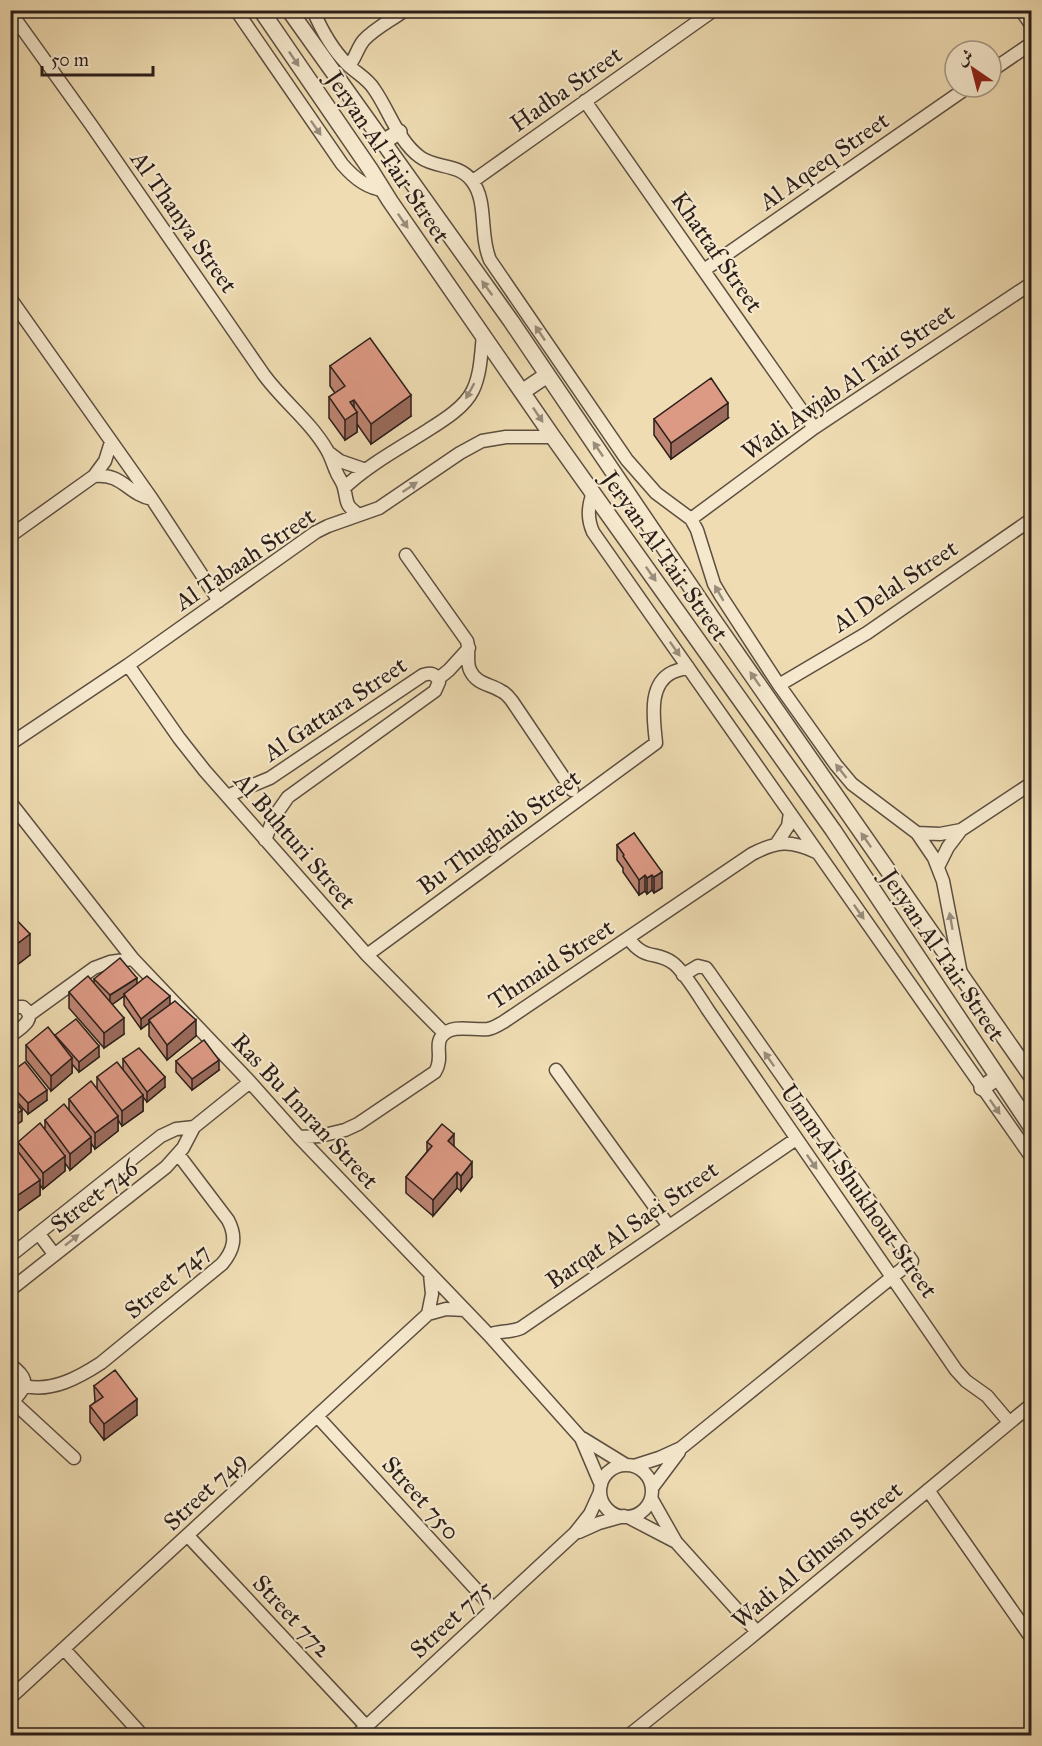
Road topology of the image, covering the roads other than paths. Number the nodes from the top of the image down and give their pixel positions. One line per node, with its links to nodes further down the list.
1 (12, 10): 29 (street, Al Thanya Street)
2 (236, 10): 18 (street, one-way to 18)
3 (261, 10): 18 (street, Jeryan Al Tair Street, one-way to 18)
4 (289, 10): 16 (street, Jeryan Al Tair Street)
5 (313, 10): 12 (street, Jeryan Al Tair Street)
6 (405, 10): 12 (street)
7 (714, 10): 14 (street, Hadba Street)
8 (1021, 10): 9 (street)
9 (1032, 26)
10 (1032, 43): 11 (street)
11 (1003, 63)
12 (349, 65): 15 (street, Jeryan Al Tair Street)
13 (951, 99): 19 (street, Al Aqeeq Street)
14 (585, 101): 17 (street, Hadba Street); 19 (street, Khattaf Street)
15 (399, 132): 16 (street); 17 (street, Jeryan Al Tair Street)
16 (383, 142): 24 (street, Jeryan Al Tair Street, one-way to 16)
17 (473, 181): 36 (street, Jeryan Al Tair Street, one-way to 17)
18 (383, 190): 23 (street, Jeryan Al Tair Street, one-way to 23)
19 (704, 270): 26 (street, Khattaf Street)
20 (1032, 283): 26 (street, Wadi Awjab Al Tair Street)
21 (10, 298): 22 (street)
22 (15, 313): 28 (street)
23 (483, 335): 25 (street, Jeryan Al Tair Street); 30 (street, one-way to 30)
24 (547, 375): 25 (street); 62 (street, Jeryan Al Tair Street, one-way to 24)
25 (522, 392): 27 (street, Jeryan Al Tair Street, one-way to 27)
26 (814, 428): 36 (street, Wadi Awjab Al Tair Street)
27 (553, 437): 33 (street, Jeryan Al Tair Street); 35 (street, Al Tabaah Street, one-way to 27)
28 (111, 442): 31 (street); 34 (street)
29 (328, 452): 30 (street, Al Thanya Street); 32 (street, Al Thanya Street)
30 (366, 470): 32 (street)
31 (94, 476): 34 (street); 38 (street)
32 (344, 488): 35 (street, Al Thanya Street)
33 (593, 492): 43 (street, one-way to 43); 70 (street, Jeryan Al Tair Street, one-way to 70)
34 (152, 499): 40 (street)
35 (359, 515): 40 (street, Al Tabaah Street)
36 (691, 519): 45 (street, Jeryan Al Tair Street, one-way to 36)
37 (1032, 519): 45 (street, Al Delal Street)
38 (10, 536)
39 (406, 555): 41 (street)
40 (219, 601): 42 (street, Al Tabaah Street)
41 (469, 648): 44 (street); 48 (street)
42 (128, 665): 46 (street, Al Tabaah Street); 49 (street, Al Buhturi Street)
43 (688, 667): 51 (street); 59 (street, Bu Thughaib Street)
44 (438, 679): 49 (street, Al Gattara Street); 54 (street, Al Gattara Street)
45 (779, 684): 53 (street, Jeryan Al Tair Street, one-way to 45)
46 (10, 744)
47 (1032, 783): 52 (street)
48 (572, 790)
49 (227, 796): 54 (street, Al Buhturi Street)
50 (10, 802): 60 (street, Ras Bu Imran Street)
51 (790, 813): 55 (street); 56 (street)
52 (961, 830): 53 (street); 57 (street)
53 (917, 833): 57 (street, Jeryan Al Tair Street)
54 (265, 840): 59 (street, Al Buhturi Street)
55 (777, 843): 56 (street); 58 (street, Thmaid Street)
56 (817, 852): 74 (street, one-way to 74)
57 (938, 867): 62 (street, Jeryan Al Tair Street, one-way to 57)
58 (628, 938): 61 (street, Umm Al Shukhout Street); 67 (street, Thmaid Street)
59 (367, 955): 67 (street, Al Buhturi Street)
60 (133, 959): 66 (street); 73 (street, Ras Bu Imran Street)
61 (683, 975): 63 (street, Umm Al Shukhout Street); 65 (street, Umm Al Shukhout Street)
62 (962, 979): 71 (street, Jeryan Al Tair Street)
63 (726, 997): 65 (street); 72 (street, Umm Al Shukhout Street, one-way to 63)
64 (10, 1010): 66 (street)
65 (708, 1010): 75 (street, Umm Al Shukhout Street)
66 (29, 1015): 68 (street)
67 (444, 1033): 78 (street)
68 (10, 1036)
69 (556, 1070): 82 (street)
70 (998, 1077): 74 (street); 77 (street, Jeryan Al Tair Street)
71 (1032, 1077)
72 (784, 1080): 75 (street); 87 (street, Umm Al Shukhout Street)
73 (250, 1082): 76 (street, Street 746); 78 (street, Ras Bu Imran Street)
74 (982, 1088): 81 (street, one-way to 81)
75 (765, 1093): 79 (street, Umm Al Shukhout Street)
76 (194, 1127): 80 (street, Street 746); 83 (street, Street 746)
77 (1032, 1128)
78 (299, 1137): 86 (street, Ras Bu Imran Street)
79 (796, 1138): 82 (street, Barqat Al Saei Street); 87 (street, Umm Al Shukhout Street, one-way to 87)
80 (178, 1154): 84 (street, Street 746, one-way to 80); 93 (street, Street 747)
81 (1032, 1158)
82 (668, 1225): 91 (street, Barqat Al Saei Street)
83 (39, 1234): 84 (street); 85 (street, Street 746)
84 (54, 1254): 88 (street, Street 746)
85 (10, 1256)
86 (430, 1274): 89 (street, Ras Bu Imran Street); 90 (street)
87 (892, 1277): 97 (street, Umm Al Shukhout Street); 99 (street)
88 (10, 1290)
89 (465, 1310): 90 (street); 91 (street, Ras Bu Imran Street)
90 (428, 1314): 96 (street, Street 749)
91 (489, 1335): 98 (street, Ras Bu Imran Street)
92 (10, 1364): 93 (street)
93 (25, 1386): 94 (street)
94 (12, 1400): 100 (street)
95 (1032, 1404): 97 (street, Wadi Al Ghusn Street)
96 (317, 1416): 107 (street, Street 749); 109 (street, Street 750)
97 (1009, 1422): 103 (street, Wadi Al Ghusn Street)
98 (581, 1438): 101 (street, Ras Bu Imran Street); 102 (street, Ras Bu Imran Street)
99 (681, 1448): 101 (street); 104 (street)
100 (74, 1458)
101 (630, 1465): 102 (street); 104 (street)
102 (601, 1489): 105 (street); 106 (street, Street 775)
103 (928, 1490): 110 (street, Wadi Al Ghusn Street); 111 (street)
104 (652, 1493): 105 (street); 108 (street)
105 (626, 1516): 106 (street, Street 775); 108 (street)
106 (575, 1533): 109 (street, Street 775)
107 (188, 1536): 112 (street, Street 749); 114 (street, Street 772)
108 (676, 1542): 110 (street)
109 (493, 1608): 114 (street, Street 775)
110 (757, 1632): 117 (street, Wadi Al Ghusn Street)
111 (1032, 1639)
112 (64, 1649): 113 (street, Street 749); 115 (street)
113 (10, 1698)
114 (366, 1726): 116 (street, Street 775)
115 (143, 1736)
116 (356, 1736)
117 (628, 1736)

